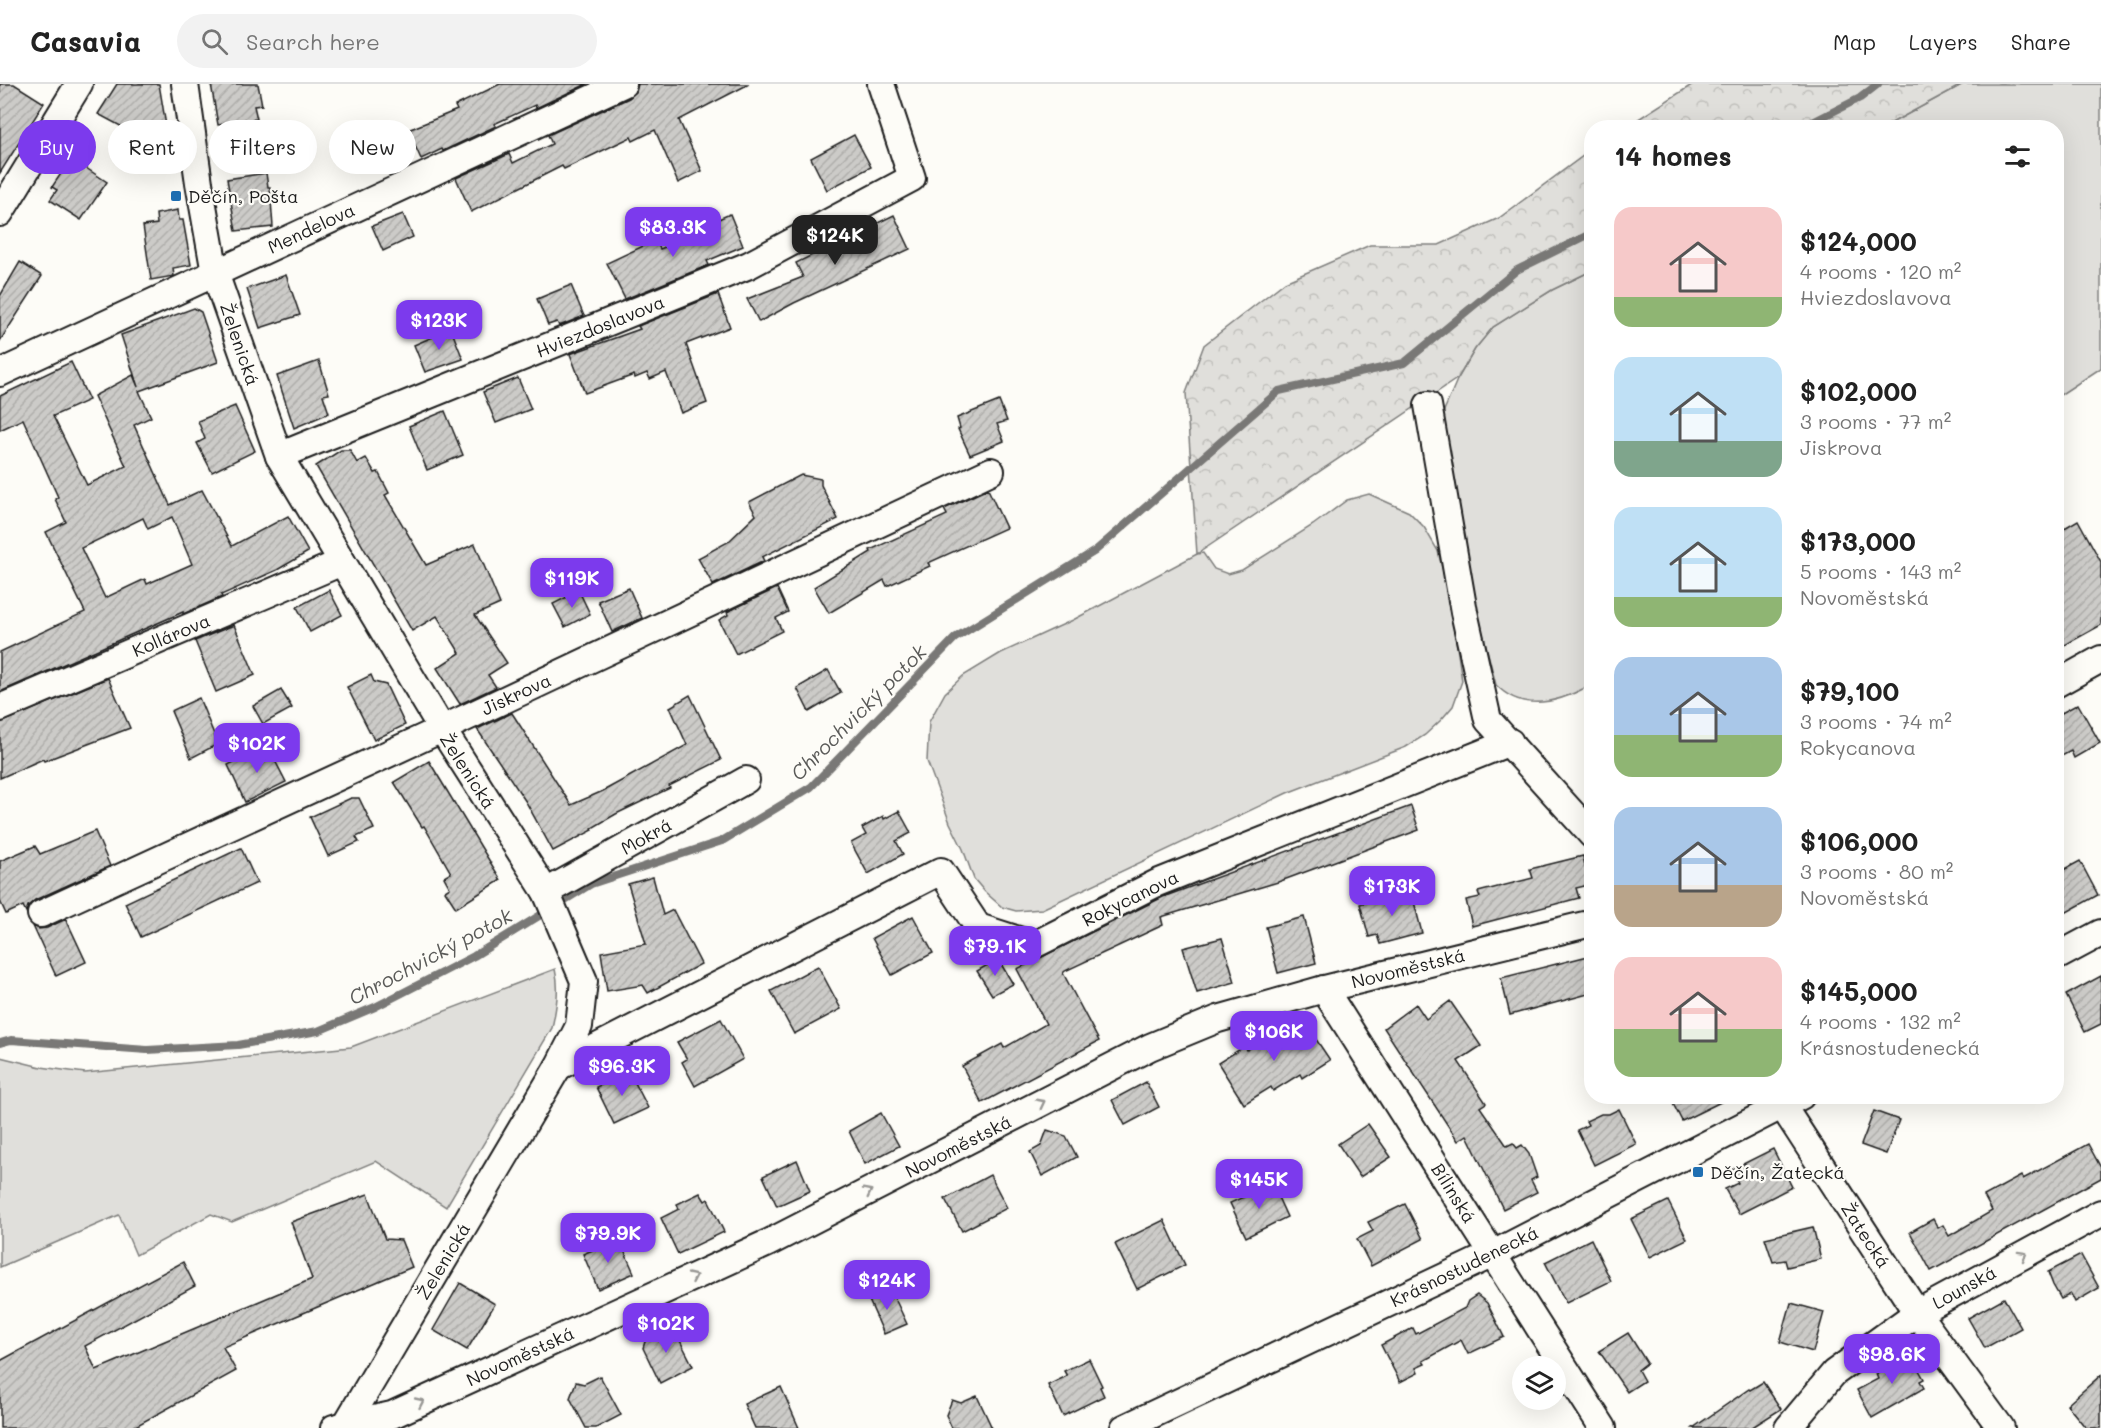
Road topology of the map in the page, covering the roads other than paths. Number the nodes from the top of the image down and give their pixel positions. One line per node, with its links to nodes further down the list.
1 (79, 84): 5 (street)
2 (185, 84): 6 (street, Želenická)
3 (623, 84): 6 (street, Mendelova)
4 (881, 84): 9 (street, Hviezdoslavova)
5 (0, 213)
6 (215, 273): 7 (street, Mendelova); 9 (street, Želenická)
7 (0, 373)
8 (1428, 405): 16 (street)
9 (279, 456): 11 (street, Želenická)
10 (991, 471): 15 (street, Jiskrova)
11 (342, 562): 14 (street, Kollárova); 15 (street, Želenická)
12 (2101, 659): 13 (street)
13 (2064, 680)
14 (0, 708)
15 (442, 729): 19 (street, Želenická); 20 (street, Jiskrova)
16 (1510, 742): 18 (street); 25 (street, Rokycanova)
17 (746, 780): 19 (street, Mokrá)
18 (1584, 826)
19 (548, 896): 25 (street, Želenická)
20 (40, 914)
21 (1584, 925): 24 (street, Novoměstská)
22 (2101, 933): 23 (street)
23 (2064, 953)
24 (1324, 989): 29 (street, Bílinská); 31 (street, Novoměstská, one-way to 24)
25 (558, 1067): 31 (street, Želenická)
26 (1779, 1104): 29 (street, Krásnostudenecká)
27 (1789, 1104): 30 (street, Žatecká)
28 (2101, 1213): 30 (street, Lounská, one-way to 28)
29 (1493, 1254): 32 (street, Krásnostudenecká); 33 (street, Bílinská)
30 (1917, 1313): 34 (street, Lounská); 35 (street, Žatecká)
31 (340, 1428)
32 (1124, 1428)
33 (1603, 1428)
34 (1788, 1428)
35 (2001, 1428)

